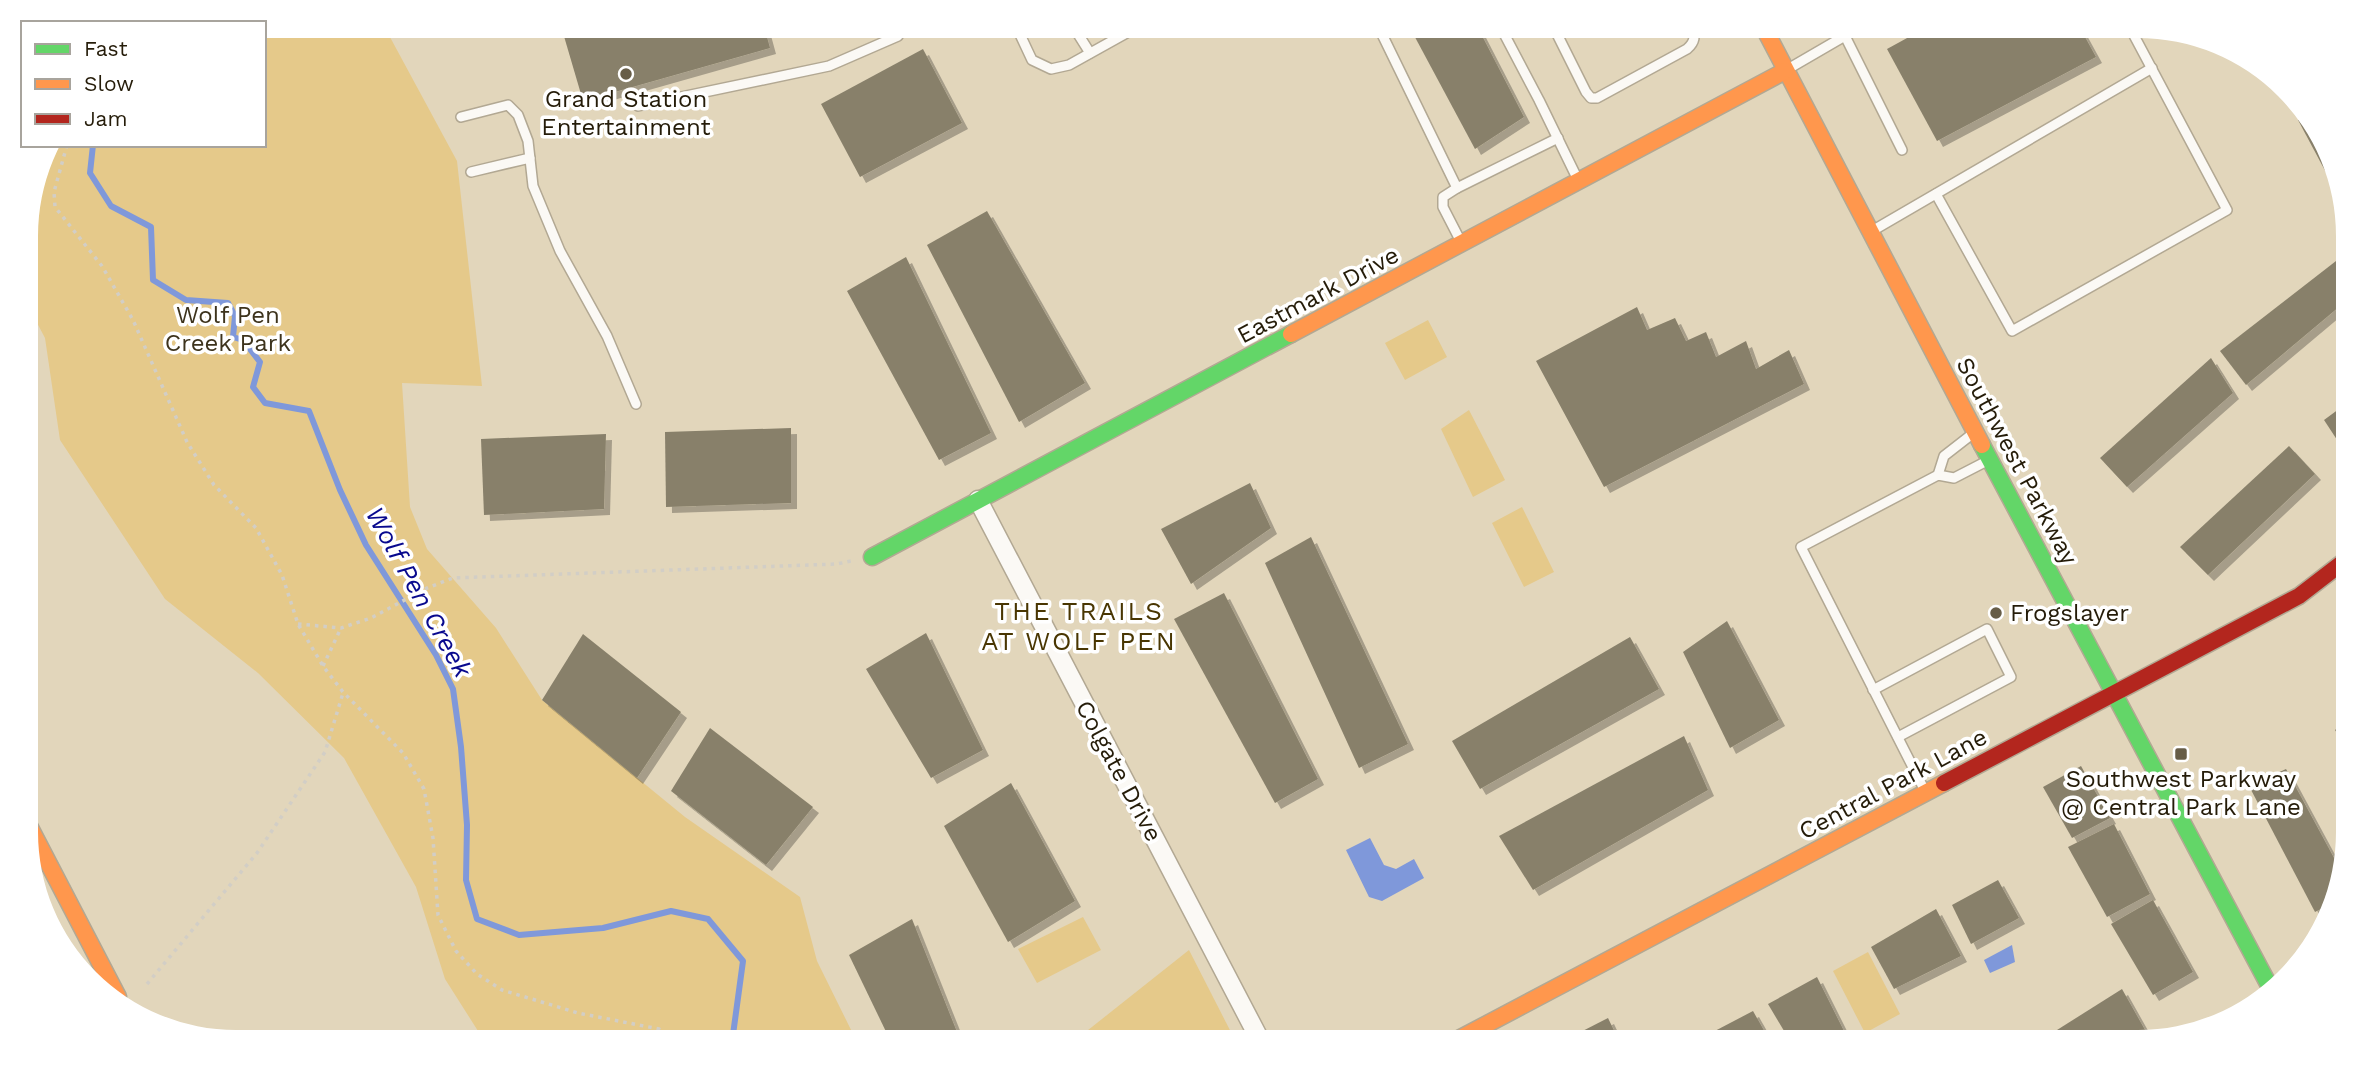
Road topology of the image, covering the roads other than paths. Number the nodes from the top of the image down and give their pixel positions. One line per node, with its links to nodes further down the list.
1 (1384, 38): 23 (lane)
2 (1506, 38): 18 (lane)
3 (1559, 38): 4 (lane)
4 (1694, 38)
5 (1769, 38): 15 (street, Southwest Parkway)
6 (1841, 38): 15 (lane)
7 (1846, 38): 19 (lane)
8 (2136, 38): 14 (lane)
9 (892, 39): 16 (lane)
10 (1022, 39): 13 (lane)
11 (1081, 39): 13 (lane)
12 (1115, 39): 13 (lane)
13 (1090, 52)
14 (2152, 68): 24 (lane); 24 (lane)
15 (1785, 71): 22 (street, Eastmark Drive); 25 (street, Southwest Parkway)
16 (638, 106)
17 (461, 117): 20 (lane)
18 (1558, 138): 22 (lane); 23 (lane)
19 (1902, 150)
20 (530, 158): 21 (lane); 27 (lane)
21 (471, 172)
22 (1578, 182): 26 (street, Eastmark Drive)
23 (1457, 188): 26 (lane)
24 (1936, 194): 25 (lane)
25 (1870, 232): 28 (street, Southwest Parkway)
26 (1462, 244): 31 (street, Eastmark Drive)
27 (636, 404)
28 (1974, 432): 29 (street, Southwest Parkway); 30 (lane)
29 (1991, 459): 30 (lane); 35 (street, Southwest Parkway)
30 (1938, 475): 34 (lane)
31 (978, 500): 32 (street, Eastmark Drive); 41 (street, Colgate Drive)
32 (872, 557)
33 (2336, 567): 35 (street, Central Park Lane)
34 (1873, 690): 36 (lane); 36 (lane)
35 (2115, 691): 37 (street, Central Park Lane); 40 (street, Southwest Parkway)
36 (1898, 737): 37 (lane)
37 (1926, 793): 42 (street, Central Park Lane)
38 (39, 847): 39 (street)
39 (102, 976)
40 (2267, 981)
41 (1254, 1029)
42 (1477, 1029)

